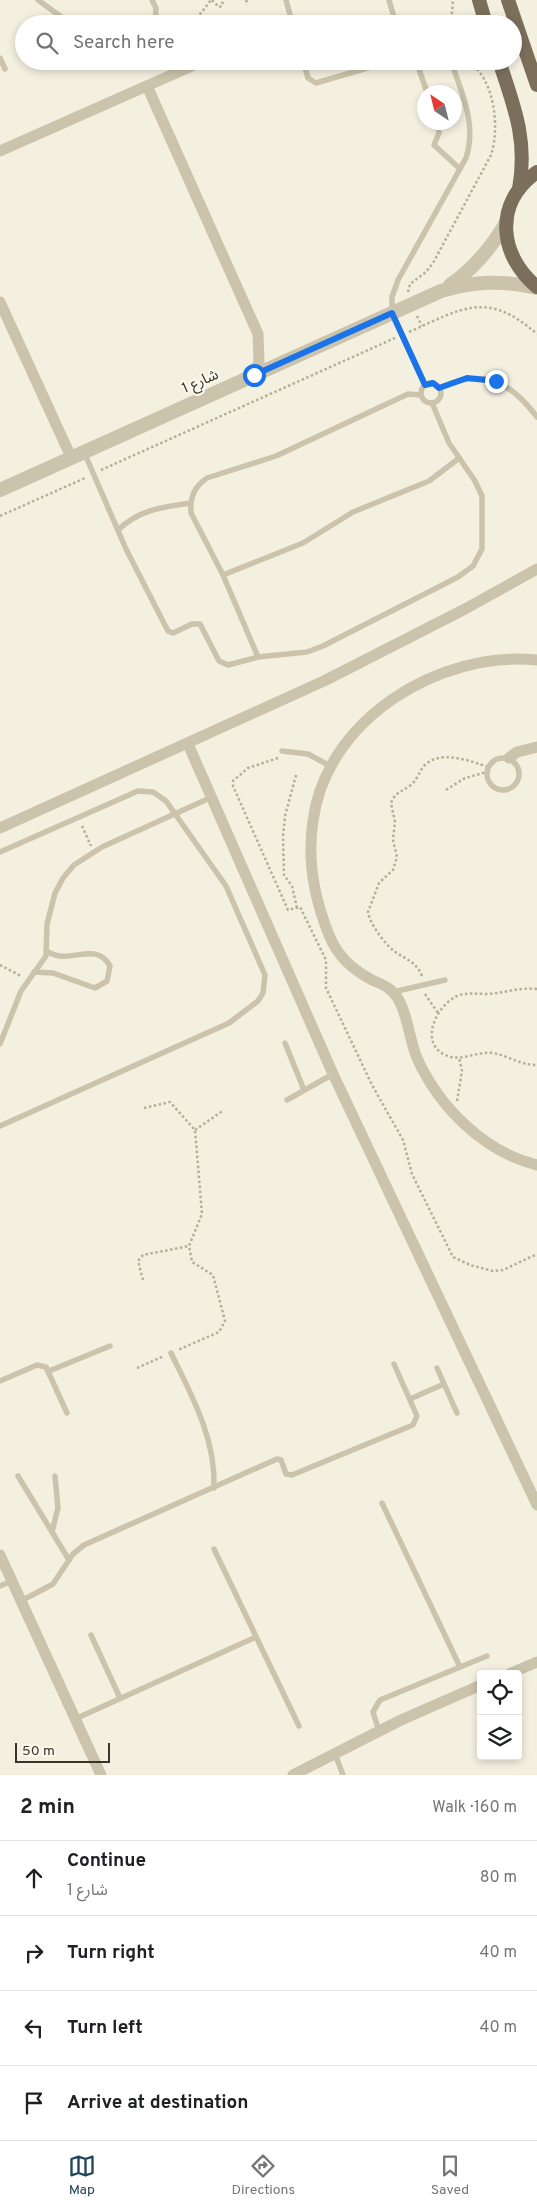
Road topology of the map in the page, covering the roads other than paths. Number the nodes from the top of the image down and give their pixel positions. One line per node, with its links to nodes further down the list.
1 (38, 0): 7 (lane)
2 (152, 0): 8 (lane)
3 (286, 0): 9 (lane)
4 (389, 0): 10 (lane)
5 (479, 0): 11 (main road)
6 (508, 0): 12 (main road)
7 (59, 15)
8 (156, 15)
9 (289, 15)
10 (393, 15)
11 (483, 15)
12 (513, 15)
13 (522, 41): 23 (main road)
14 (0, 58): 15 (lane)
15 (5, 69)
16 (183, 70): 24 (street)
17 (306, 70): 18 (lane)
18 (360, 70)
19 (419, 70): 22 (lane)
20 (454, 70): 27 (lane)
21 (502, 70): 29 (main road)
22 (425, 85)
23 (537, 85)
24 (147, 86): 26 (street); 35 (street)
25 (439, 130): 27 (lane)
26 (0, 152)
27 (460, 169): 34 (lane)
28 (537, 172): 29 (main road)
29 (520, 188): 30 (main road)
30 (506, 221): 31 (main road); 32 (street, شارع 1)
31 (537, 288): 32 (street, شارع 1)
32 (441, 291): 34 (street, شارع 1)
33 (0, 302): 41 (street)
34 (392, 313): 35 (street, شارع 1); 36 (lane)
35 (254, 375): 41 (street, شارع 1)
36 (425, 385): 37 (lane); 38 (lane)
37 (439, 388): 39 (lane); 40 (lane)
38 (421, 395): 39 (lane); 44 (lane)
39 (432, 403): 42 (lane)
40 (537, 417)
41 (77, 454): 43 (street, شارع 1); 45 (lane)
42 (458, 459): 47 (lane); 48 (lane)
43 (0, 490)
44 (190, 502): 45 (lane); 47 (lane)
45 (118, 530): 48 (lane)
46 (537, 569): 50 (street)
47 (223, 575): 48 (lane)
48 (258, 656)
49 (537, 660): 54 (street)
50 (188, 744): 55 (street); 57 (street)
51 (537, 747): 53 (street)
52 (281, 752): 54 (lane)
53 (509, 758): 53 (lane)
54 (332, 767): 62 (street)
55 (212, 797): 56 (lane); 65 (street)
56 (175, 814): 58 (lane); 59 (lane); 68 (lane)
57 (0, 828)
58 (0, 852)
59 (47, 951): 60 (lane); 60 (lane)
60 (34, 972): 64 (lane)
61 (445, 980): 62 (lane)
62 (393, 992): 69 (street)
63 (285, 1043): 66 (lane)
64 (0, 1044)
65 (333, 1074): 66 (lane); 84 (street)
66 (304, 1090): 67 (lane)
67 (287, 1100)
68 (0, 1126)
69 (537, 1165)
70 (110, 1346): 74 (lane)
71 (172, 1353): 82 (lane)
72 (394, 1364): 77 (lane)
73 (437, 1368): 76 (lane)
74 (49, 1371): 75 (lane); 78 (lane)
75 (0, 1381)
76 (444, 1384): 77 (lane); 79 (lane)
77 (410, 1399): 82 (lane)
78 (67, 1413)
79 (457, 1413)
80 (18, 1476): 85 (lane)
81 (55, 1476): 85 (lane)
82 (214, 1488): 88 (lane)
83 (382, 1503): 96 (lane)
84 (537, 1505)
85 (52, 1532): 88 (lane)
86 (214, 1549): 93 (lane)
87 (0, 1554): 89 (street)
88 (69, 1560): 91 (lane)
89 (12, 1581): 90 (lane); 91 (street)
90 (0, 1586)
91 (21, 1601): 100 (street)
92 (92, 1635): 99 (lane)
93 (256, 1637): 99 (lane); 101 (lane)
94 (487, 1656): 96 (lane)
95 (537, 1662): 97 (street)
96 (460, 1667): 102 (lane)
97 (518, 1670)
98 (477, 1688): 102 (street)
99 (120, 1698): 100 (lane)
100 (75, 1719): 104 (street)
101 (299, 1726)
102 (379, 1731): 103 (street)
103 (335, 1754): 105 (street); 106 (lane)
104 (101, 1775)
105 (294, 1775)
106 (343, 1775)

